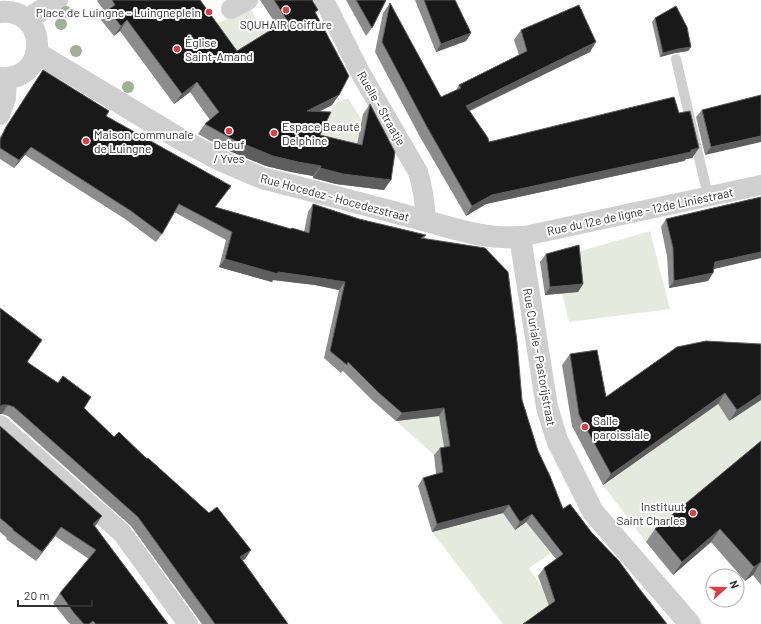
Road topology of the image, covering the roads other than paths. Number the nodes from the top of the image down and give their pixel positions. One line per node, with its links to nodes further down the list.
1 (56, 0): 4 (street)
2 (324, 0): 11 (street, Ruelle - Straatje)
3 (0, 12): 4 (street)
4 (27, 20): 5 (street)
5 (37, 53): 7 (street); 11 (street, Rue Hocedez - Hocedezstraat)
6 (676, 59): 10 (lane)
7 (3, 78): 8 (street)
8 (0, 115)
9 (761, 184): 10 (street, Rue du 12e de ligne - 12de Liniestraat)
10 (708, 196): 12 (street, Rue du 12e de ligne - 12de Liniestraat)
11 (426, 220): 12 (street, Rue Hocedez - Hocedezstraat)
12 (520, 237): 15 (street, Rue Curiale - Pastorijstraat)
13 (0, 425): 14 (street)
14 (188, 624)
15 (690, 624)

